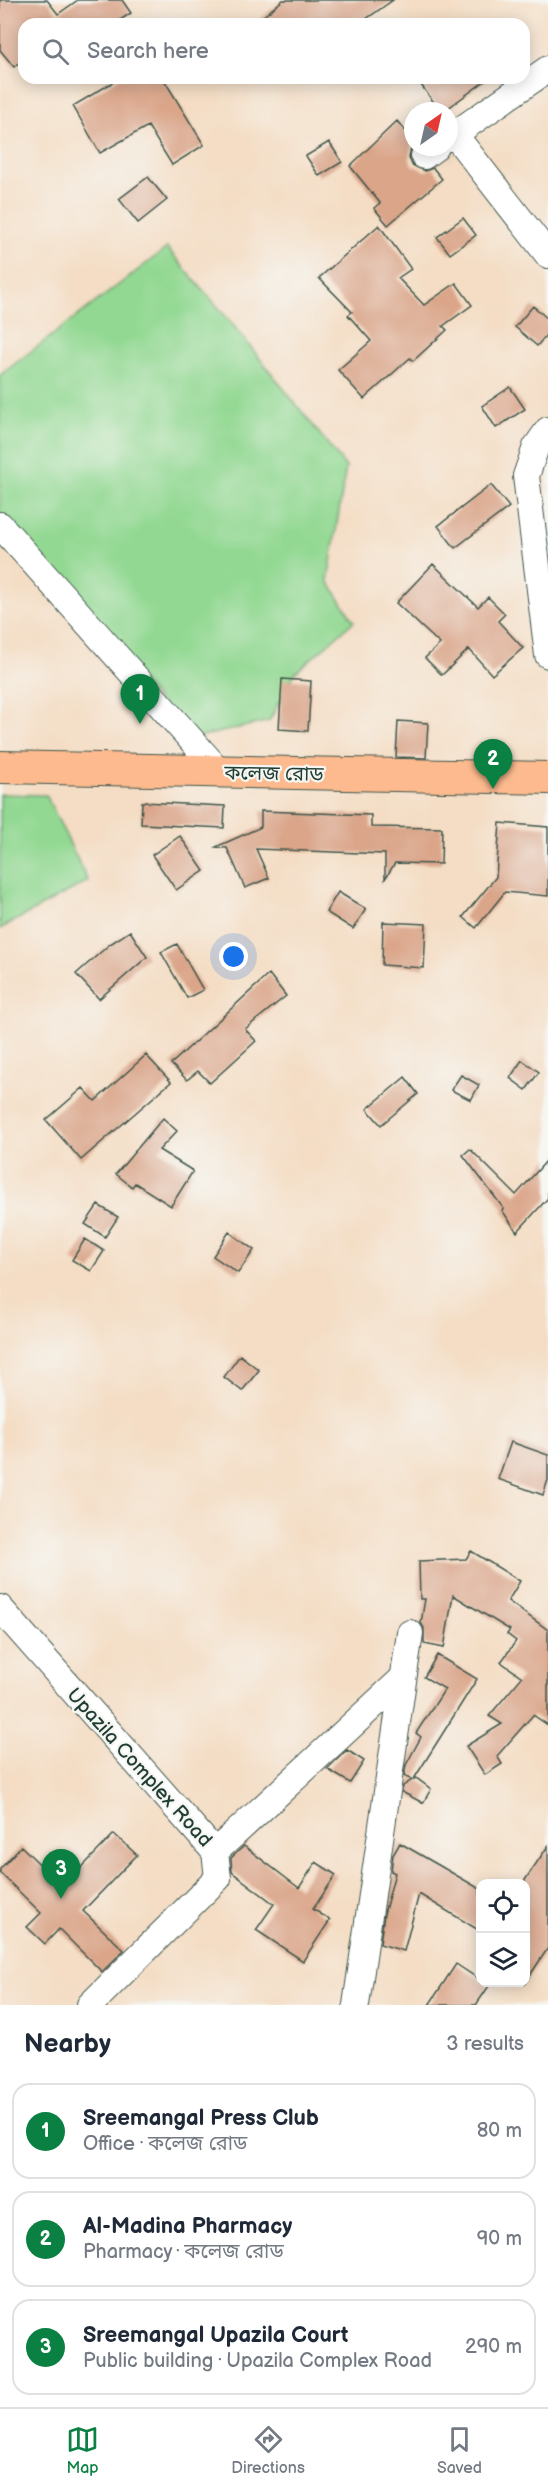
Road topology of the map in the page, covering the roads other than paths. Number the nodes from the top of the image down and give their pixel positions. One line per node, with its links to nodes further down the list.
1 (548, 69): 2 (street)
2 (530, 82)
3 (527, 84): 4 (street)
4 (458, 132)
5 (453, 156): 6 (street)
6 (548, 255)
7 (548, 430): 9 (street)
8 (0, 525): 11 (street)
9 (548, 655)
10 (0, 767): 11 (main road, কলেজ রোড)
11 (220, 772): 12 (main road, কলেজ রোড)
12 (548, 778)
13 (0, 1608): 16 (street, Upazila Complex Road)
14 (410, 1633): 15 (street)
15 (403, 1678): 16 (street); 18 (street)
16 (215, 1852): 17 (street, Upazila Complex Road)
17 (90, 2005)
18 (356, 2005)

